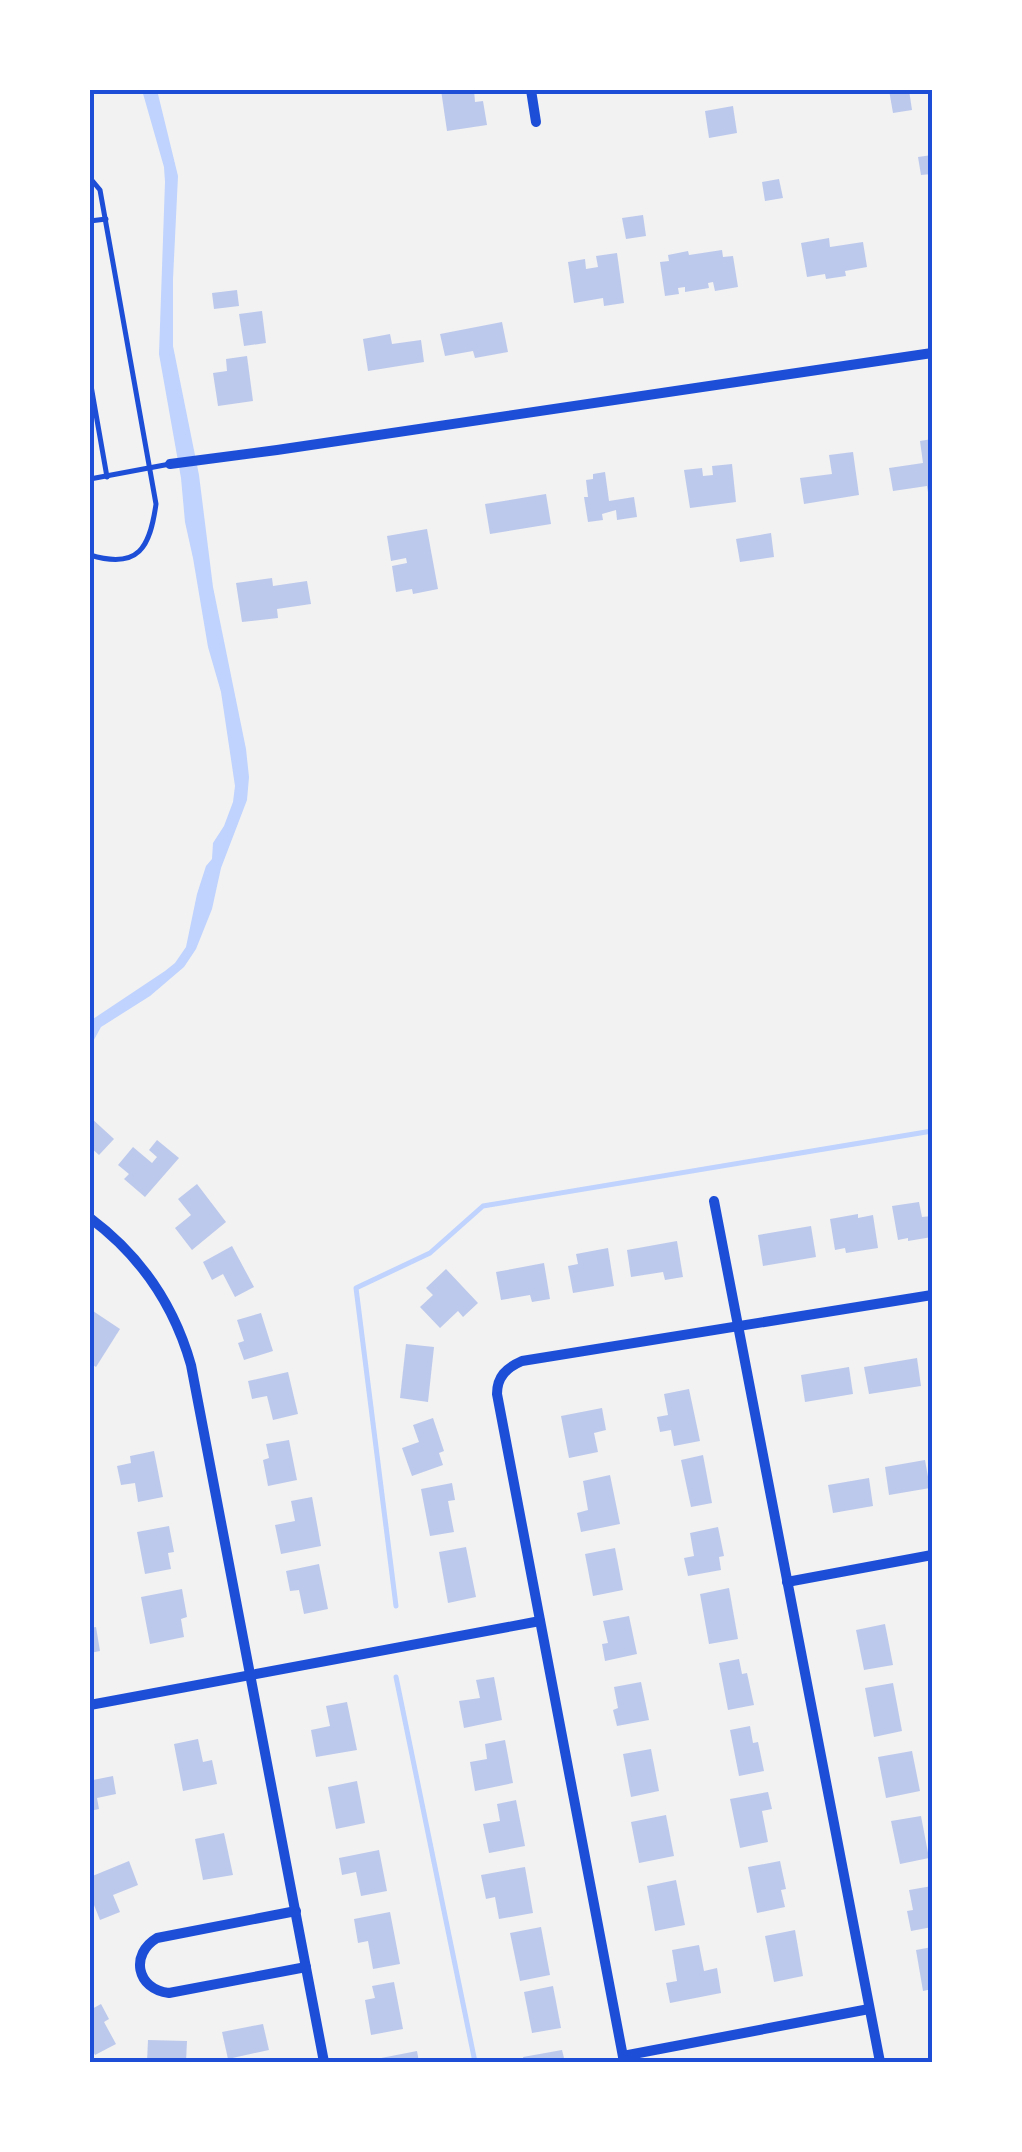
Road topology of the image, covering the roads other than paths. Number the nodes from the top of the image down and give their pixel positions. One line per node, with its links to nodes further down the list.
1 (531, 90): 2 (street)
2 (536, 122)
3 (90, 178): 4 (lane)
4 (106, 218): 5 (lane); 9 (lane)
5 (90, 221)
6 (932, 353): 8 (street)
7 (90, 380): 10 (lane)
8 (172, 464): 9 (lane)
9 (151, 469): 10 (lane); 12 (lane)
10 (107, 476): 11 (lane)
11 (90, 479)
12 (90, 555)
13 (714, 1201): 16 (street)
14 (90, 1218): 20 (street)
15 (932, 1295): 16 (street)
16 (738, 1327): 18 (street); 19 (street)
17 (932, 1555): 18 (street)
18 (787, 1582): 24 (street)
19 (540, 1621): 20 (street); 25 (street)
20 (250, 1675): 21 (street); 22 (street)
21 (90, 1705)
22 (296, 1912): 23 (street); 23 (street)
23 (306, 1966): 26 (street)
24 (869, 2009): 25 (street); 27 (street)
25 (624, 2059)
26 (324, 2062)
27 (880, 2062)

